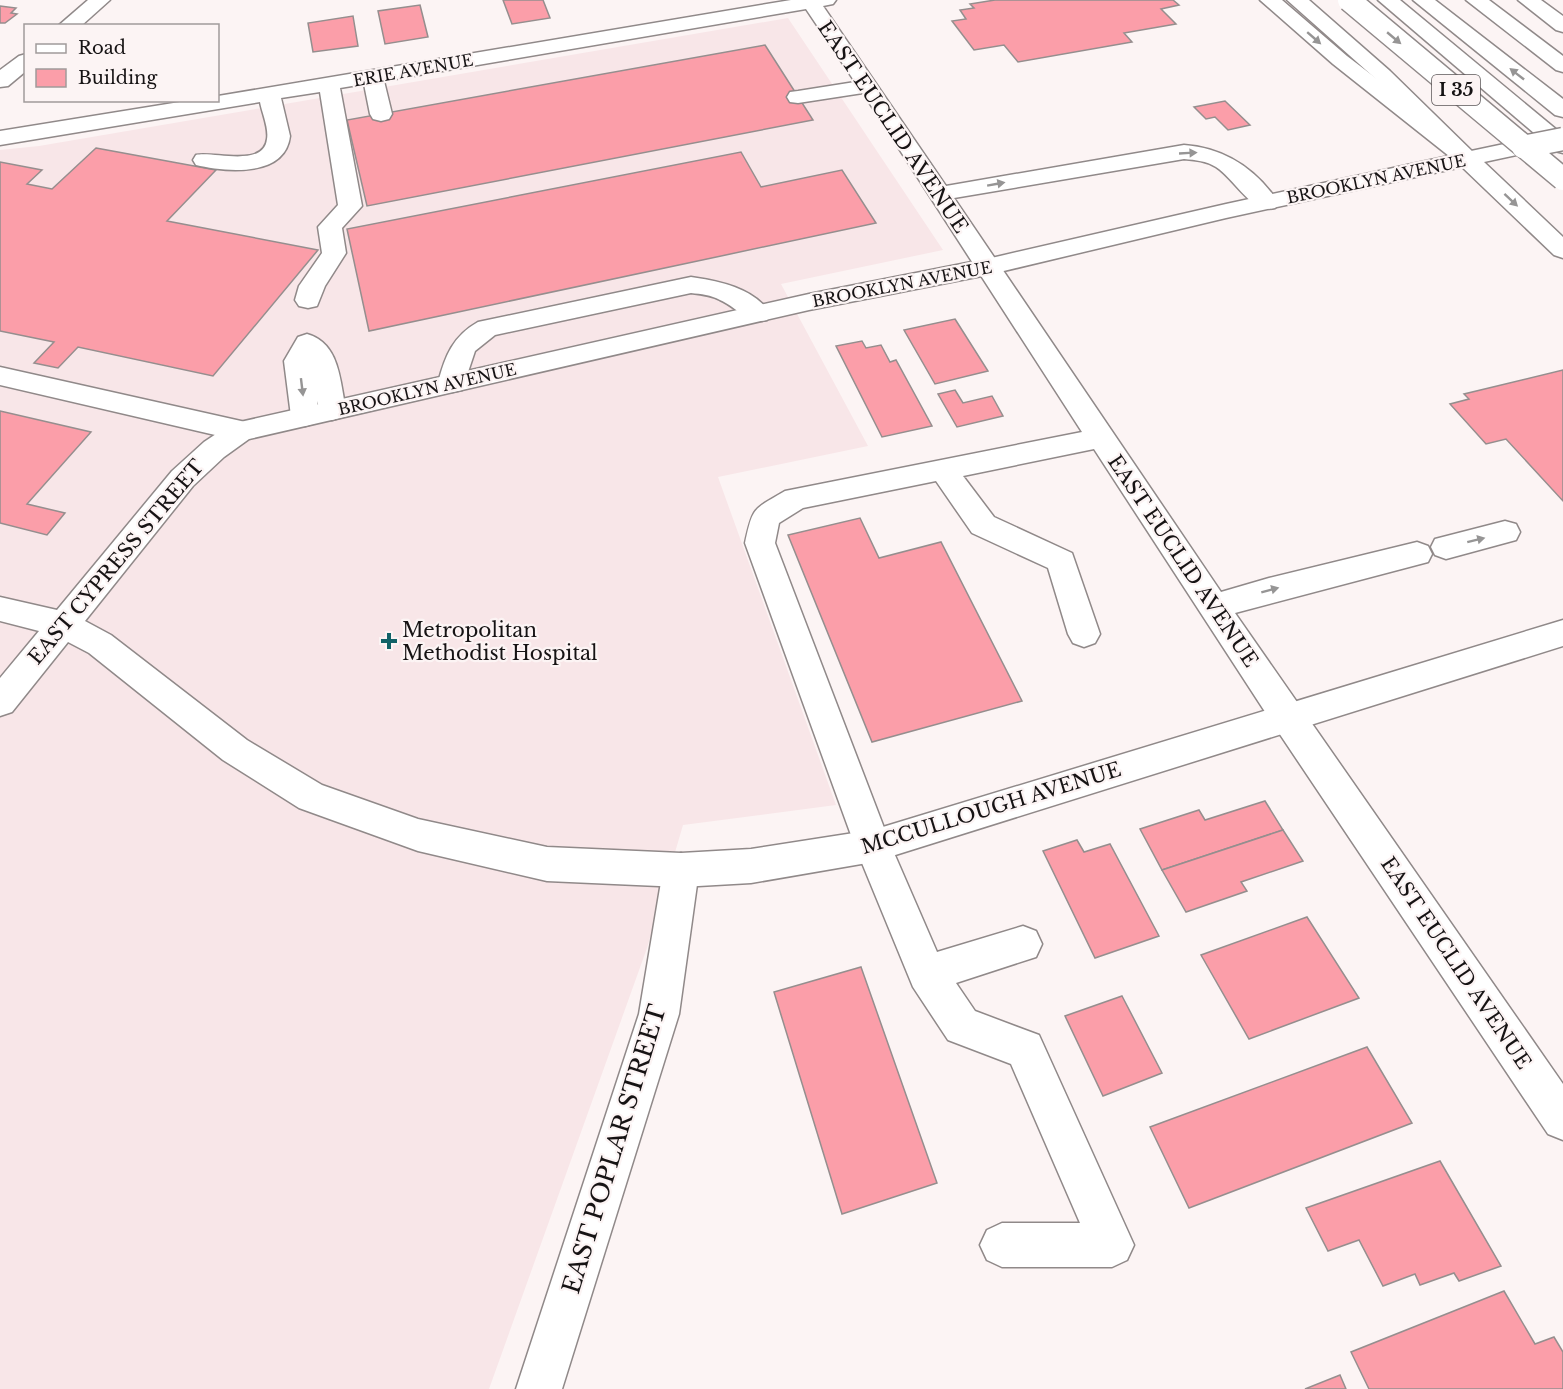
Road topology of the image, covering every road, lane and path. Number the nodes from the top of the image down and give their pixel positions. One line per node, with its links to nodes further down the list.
1 (100, 0): 11 (main road)
2 (1269, 0): 28 (main road, one-way to 28)
3 (1297, 0): 28 (main road)
4 (1349, 0): 29 (main road, I 35, one-way to 29, bridge)
5 (1388, 0): 26 (main road, I 35)
6 (1423, 0): 22 (main road, I 35, one-way to 6)
7 (1453, 0): 18 (main road)
8 (1476, 0): 14 (main road)
9 (1528, 0): 12 (main road)
10 (815, 1): 15 (main road, ERIE AVENUE); 19 (main road, EAST EUCLID AVENUE)
11 (70, 24)
12 (1563, 26)
13 (24, 62): 16 (main road)
14 (1563, 66)
15 (383, 75): 17 (main road, ERIE AVENUE); 23 (main road)
16 (0, 81)
17 (329, 84): 20 (main road, ERIE AVENUE); 35 (main road)
18 (1563, 86)
19 (872, 90): 21 (main road); 30 (main road, EAST EUCLID AVENUE)
20 (269, 95): 24 (main road, ERIE AVENUE); 27 (main road)
21 (801, 102)
22 (1563, 110)
23 (391, 112)
24 (0, 138)
25 (1563, 139): 28 (main road, BROOKLYN AVENUE, bridge)
26 (1563, 146)
27 (204, 160)
28 (1468, 160): 31 (main road, BROOKLYN AVENUE); 32 (main road, one-way to 32)
29 (1563, 179)
30 (938, 194): 31 (main road, one-way to 31); 33 (main road, EAST EUCLID AVENUE)
31 (1267, 203): 33 (main road, BROOKLYN AVENUE)
32 (1563, 250)
33 (987, 267): 34 (main road, BROOKLYN AVENUE); 41 (main road, EAST EUCLID AVENUE)
34 (758, 314): 37 (main road, BROOKLYN AVENUE); 37 (main road)
35 (307, 343): 38 (main road); 39 (main road, one-way to 39)
36 (0, 376): 40 (main road)
37 (452, 383): 38 (main road, BROOKLYN AVENUE)
38 (332, 410): 39 (main road, BROOKLYN AVENUE)
39 (305, 416): 40 (main road, BROOKLYN AVENUE)
40 (241, 431): 46 (main road, EAST CYPRESS STREET)
41 (1101, 438): 42 (main road); 44 (main road, EAST EUCLID AVENUE)
42 (942, 469): 48 (main road); 51 (main road)
43 (1505, 532): 44 (main road, one-way to 43)
44 (1214, 607): 50 (main road, EAST EUCLID AVENUE)
45 (0, 609): 46 (main road, MCCULLOUGH AVENUE)
46 (63, 624): 49 (main road, EAST CYPRESS STREET); 52 (main road, MCCULLOUGH AVENUE)
47 (1563, 633): 50 (main road, MCCULLOUGH AVENUE)
48 (1084, 634)
49 (0, 702)
50 (1287, 717): 51 (main road, MCCULLOUGH AVENUE); 55 (main road, EAST EUCLID AVENUE)
51 (873, 846): 52 (main road, MCCULLOUGH AVENUE); 54 (main road)
52 (681, 870): 57 (main road, EAST POPLAR STREET)
53 (1023, 944): 54 (main road)
54 (927, 974): 56 (main road)
55 (1563, 1119)
56 (1002, 1245)
57 (539, 1389)

